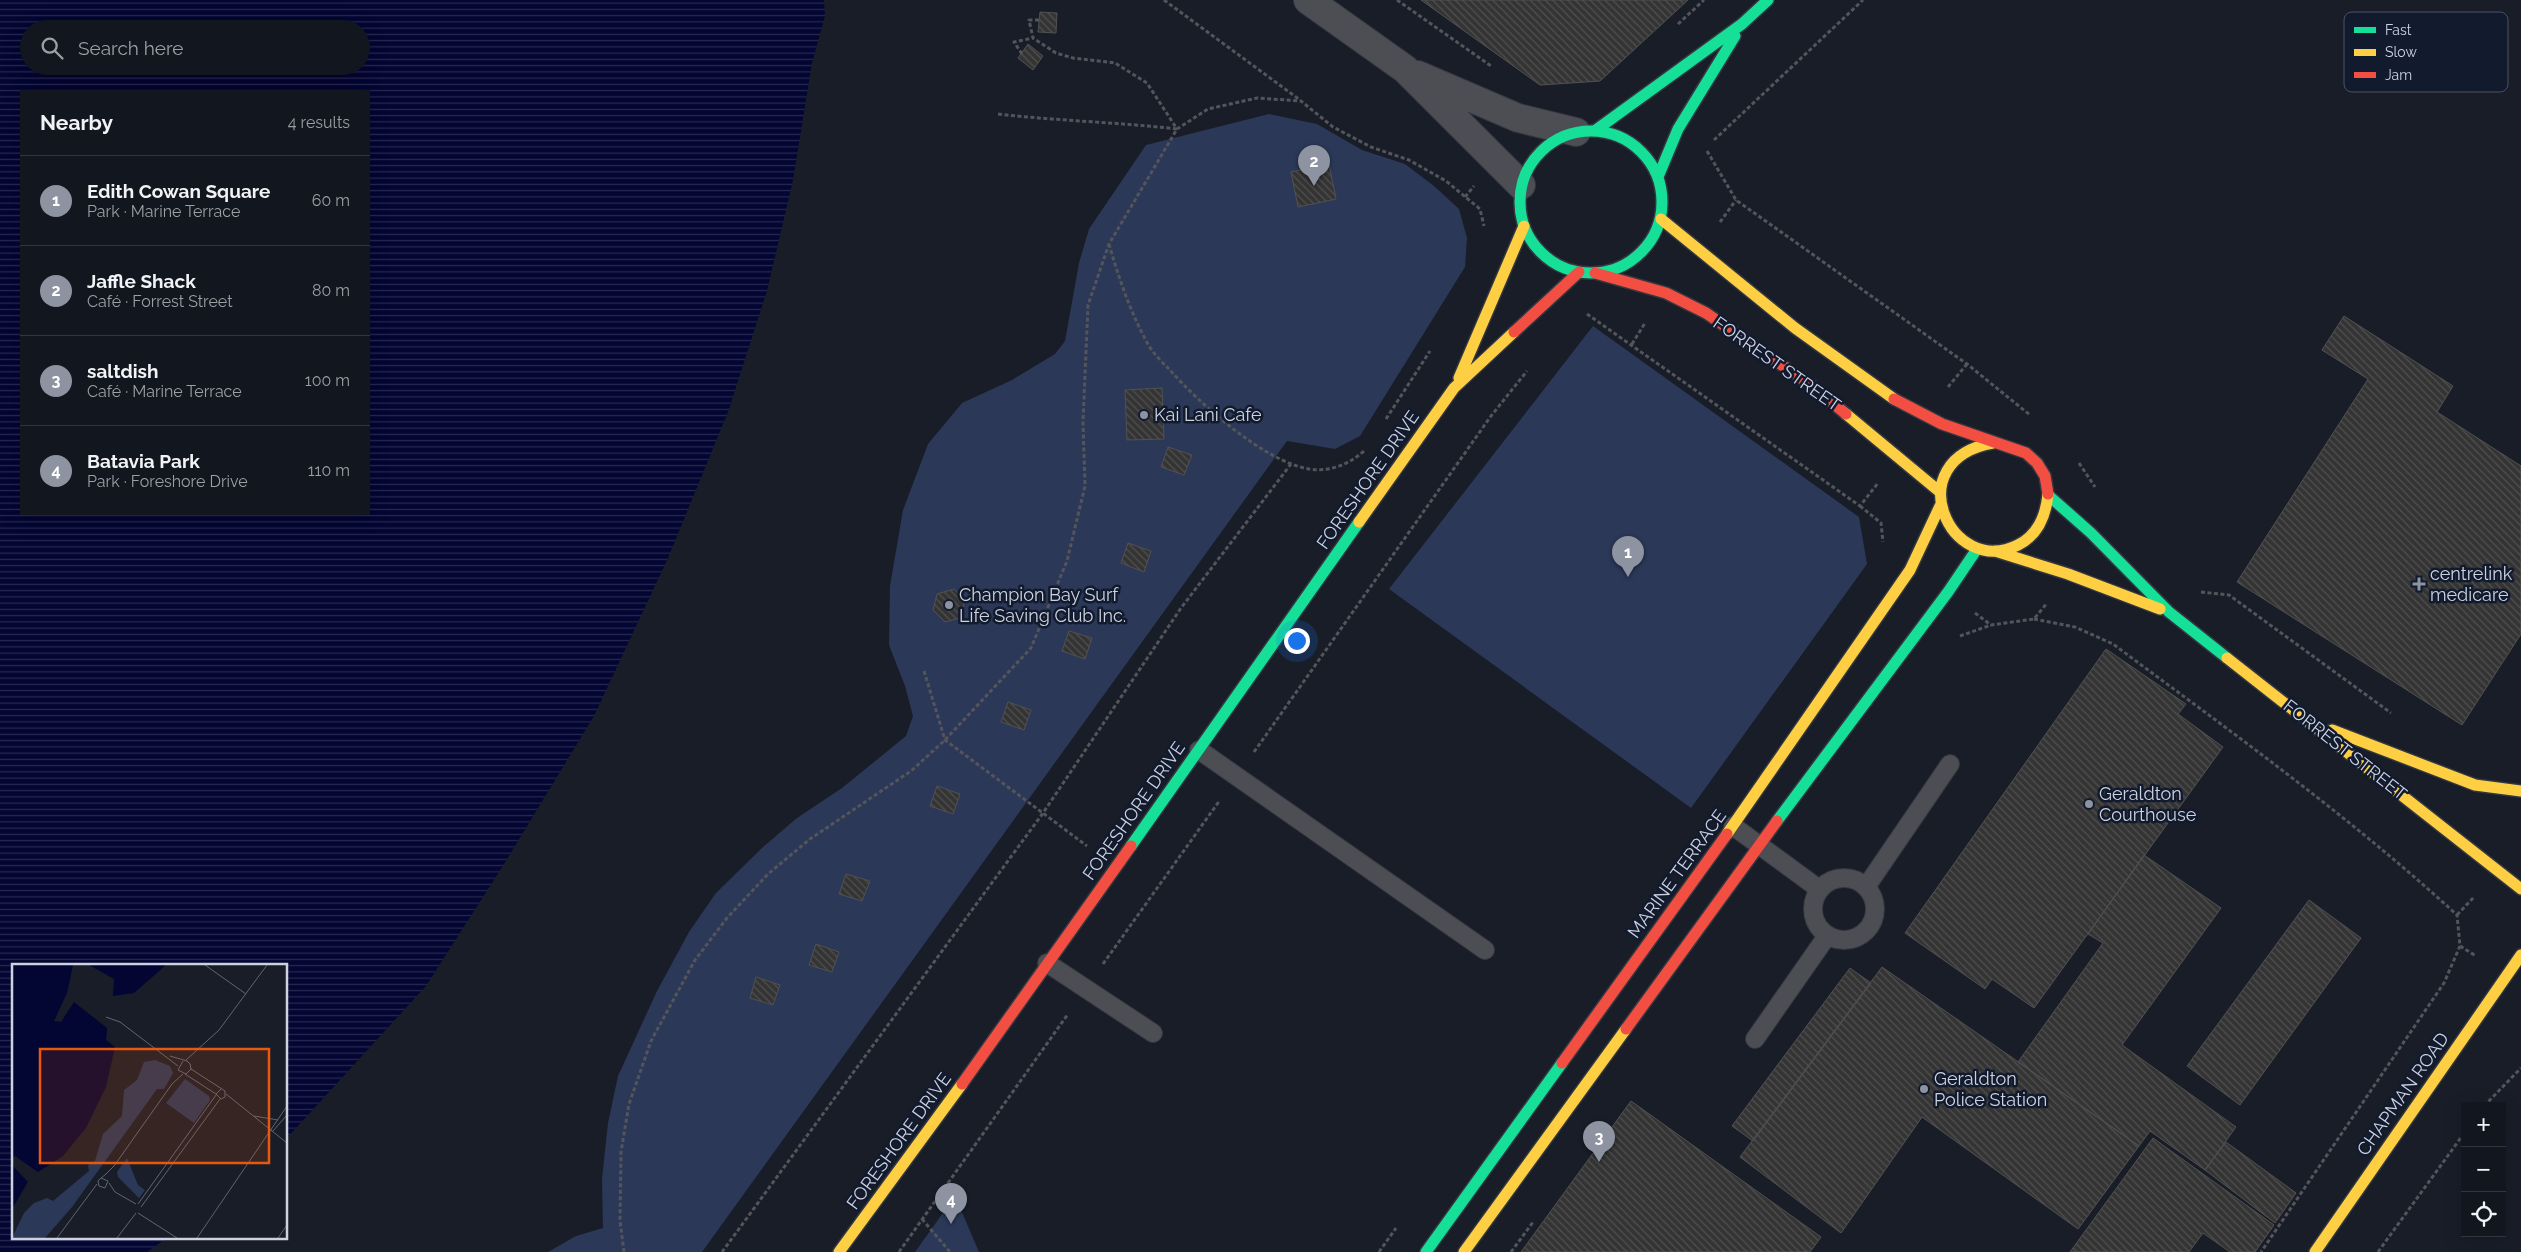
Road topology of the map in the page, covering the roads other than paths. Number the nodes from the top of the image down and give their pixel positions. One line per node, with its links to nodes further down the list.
1 (1308, 0): 4 (street)
2 (1768, 0): 3 (street)
3 (1742, 24): 5 (street); 6 (street)
4 (1405, 69): 5 (street); 7 (street)
5 (1586, 131): 6 (street); 7 (street)
6 (1658, 176): 8 (street)
7 (1521, 185): 9 (street)
8 (1661, 219): 11 (street); 13 (street)
9 (1524, 226): 10 (street); 12 (street, FORESHORE DRIVE)
10 (1579, 272): 11 (street); 12 (street, FORESHORE DRIVE)
11 (1595, 273): 14 (street, FORREST STREET)
12 (1454, 388): 21 (street, FORESHORE DRIVE)
13 (1993, 443): 14 (street); 15 (street)
14 (1940, 492): 16 (street)
15 (2048, 495): 18 (street); 19 (street, FORREST STREET)
16 (1940, 506): 17 (street); 24 (street, MARINE TERRACE)
17 (1977, 549): 18 (street); 25 (street)
18 (1995, 551): 19 (street, FORREST STREET)
19 (2169, 612): 20 (street, FORREST STREET)
20 (2305, 719): 23 (street); 28 (street, FORREST STREET)
21 (1199, 750): 30 (lane); 32 (street, FORESHORE DRIVE)
22 (1950, 764): 26 (lane)
23 (2521, 792)
24 (1733, 826): 25 (lane); 36 (street, MARINE TERRACE)
25 (1759, 845): 27 (lane); 37 (street)
26 (1866, 887): 27 (lane); 29 (lane)
27 (1819, 889): 29 (lane)
28 (2521, 889)
29 (1827, 936): 34 (lane)
30 (1485, 950)
31 (2521, 955): 38 (street, CHAPMAN ROAD)
32 (1047, 963): 33 (lane); 35 (street, FORESHORE DRIVE)
33 (1153, 1033)
34 (1755, 1039)
35 (839, 1252)
36 (1426, 1252)
37 (1464, 1252)
38 (2315, 1252)

